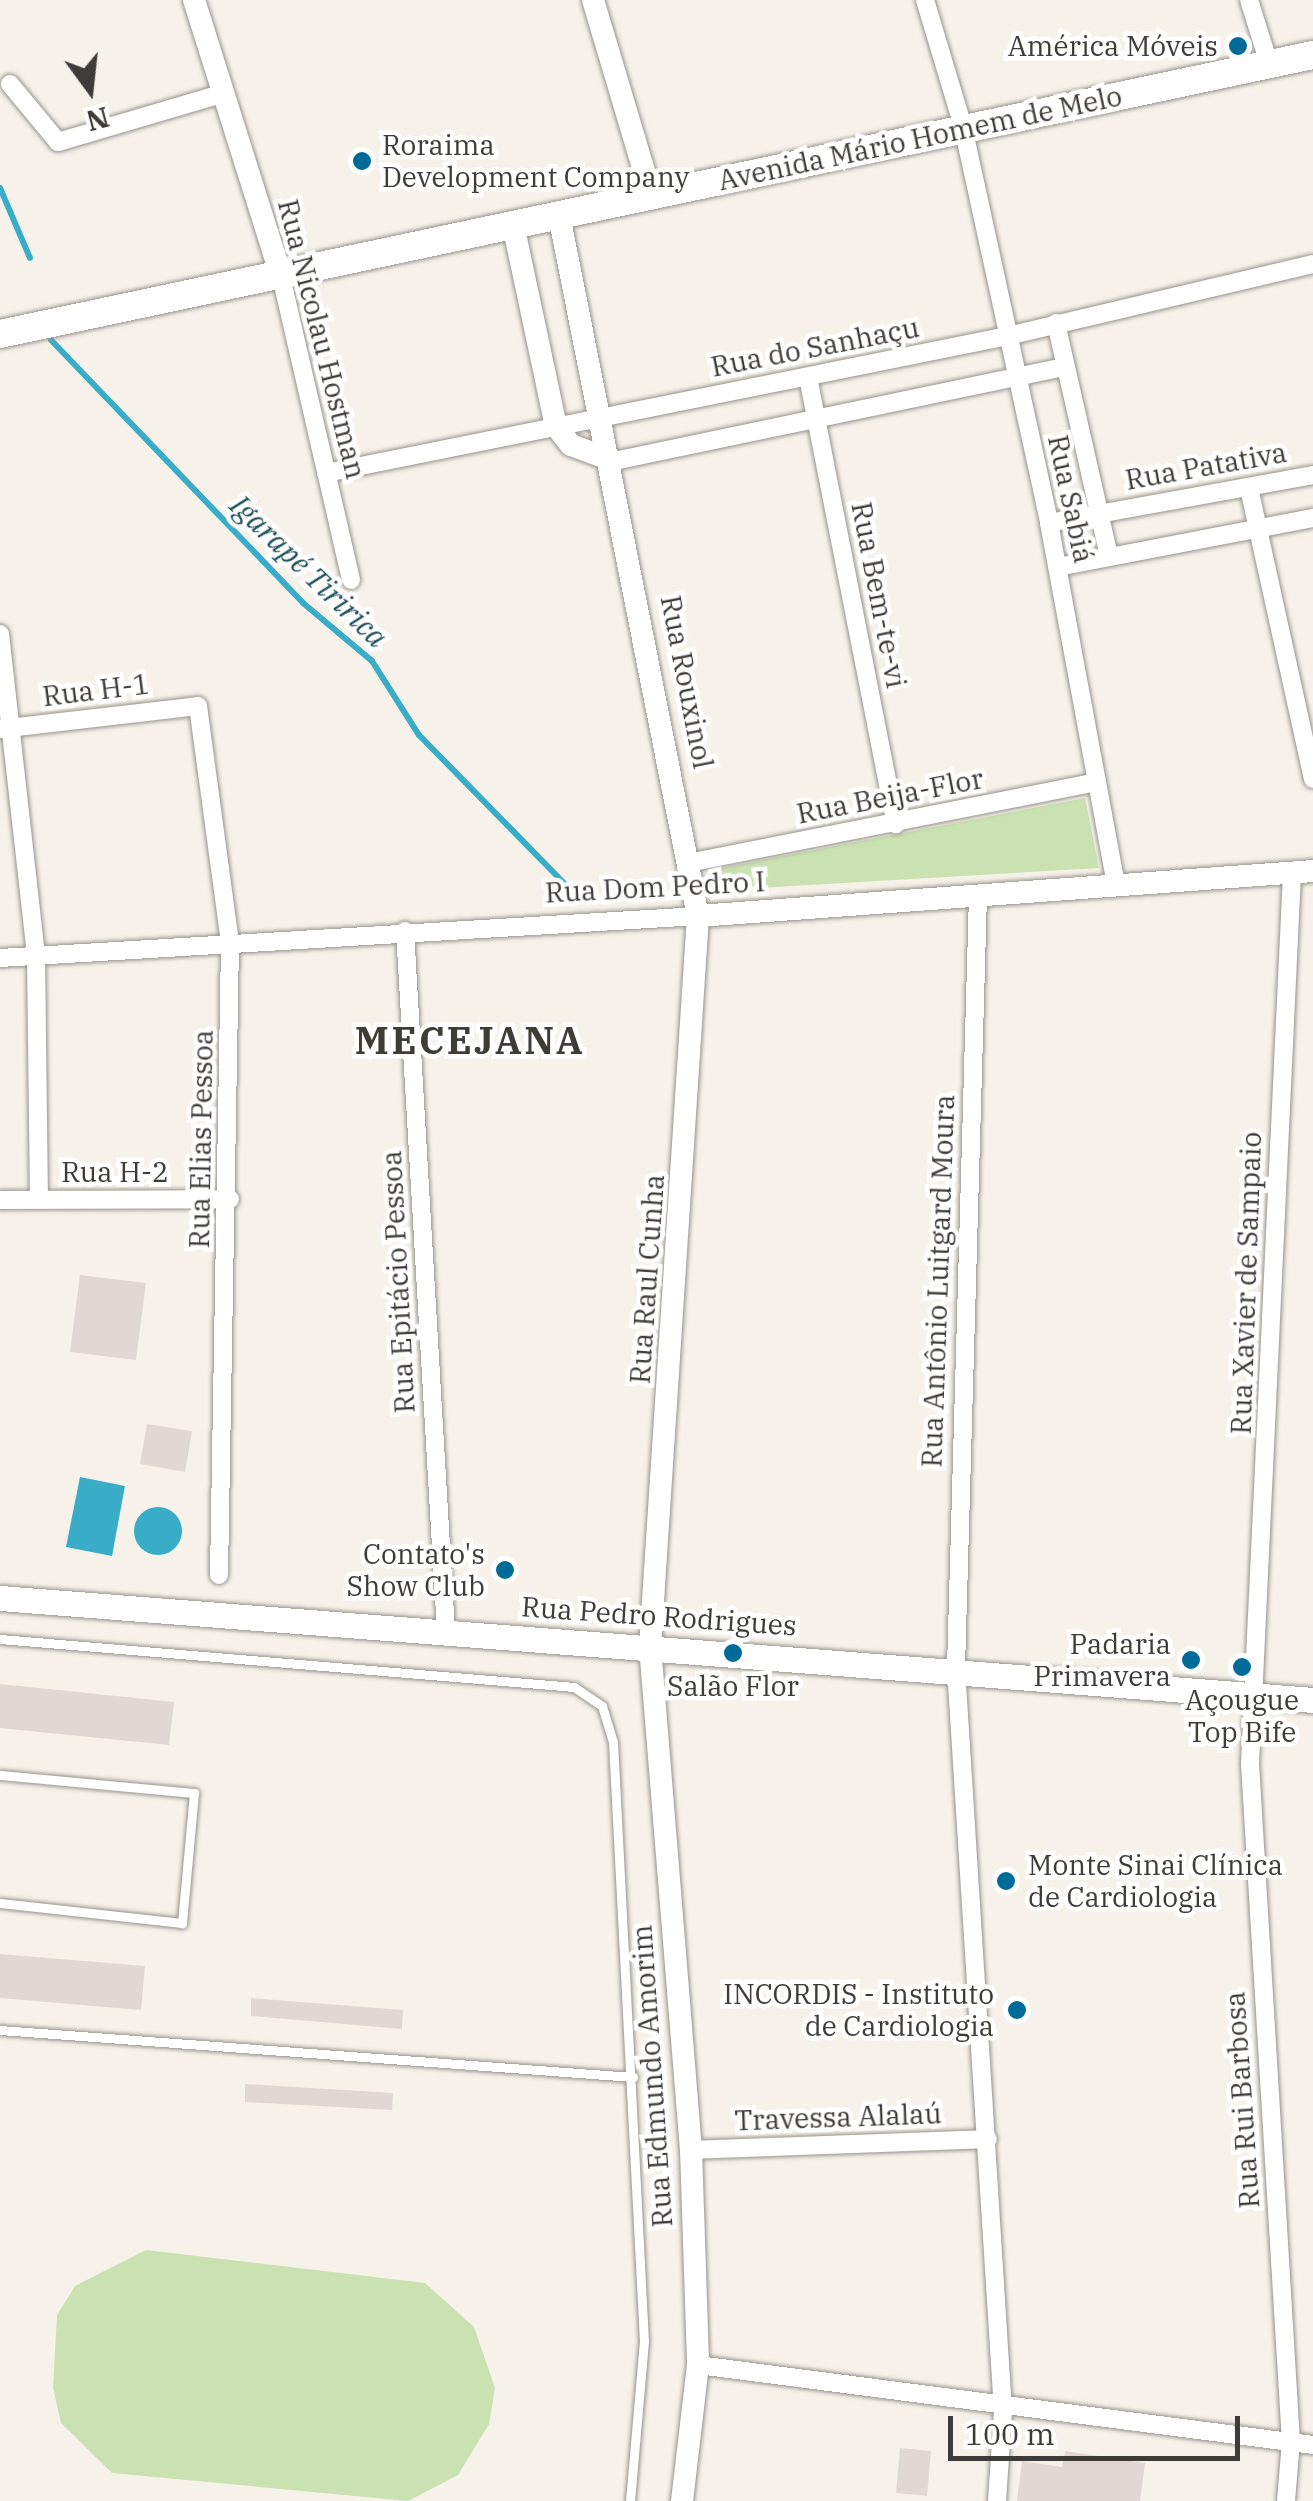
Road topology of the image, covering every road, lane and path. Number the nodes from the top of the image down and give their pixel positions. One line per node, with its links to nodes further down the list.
1 (194, 0): 8 (street, Rua Nicolau Hostman)
2 (593, 0): 10 (street)
3 (925, 0): 9 (street, Rua Sabiá)
4 (1249, 0): 6 (street)
5 (1313, 55): 6 (main road, Avenida Mário Homem de Melo)
6 (1269, 64): 9 (main road, Avenida Mário Homem de Melo)
7 (10, 84): 8 (street)
8 (221, 94): 14 (street, Rua Nicolau Hostman)
9 (963, 126): 10 (main road, Avenida Mário Homem de Melo); 17 (street, Rua Sabiá)
10 (652, 198): 11 (main road, Avenida Mário Homem de Melo)
11 (560, 220): 12 (main road, Avenida Mário Homem de Melo); 21 (street, Rua Rouxinol)
12 (514, 230): 14 (main road, Avenida Mário Homem de Melo); 23 (street)
13 (1313, 264): 15 (street, Rua do Sanhaçu)
14 (280, 272): 16 (main road, Avenida Mário Homem de Melo); 25 (street, Rua Nicolau Hostman)
15 (1056, 323): 17 (street, Rua do Sanhaçu); 18 (street, Rua Sabiá)
16 (0, 334)
17 (1008, 336): 19 (street, Rua do Sanhaçu); 20 (street, Rua Sabiá)
18 (1065, 367): 20 (street); 28 (street, Rua Sabiá)
19 (808, 377): 21 (street, Rua do Sanhaçu); 22 (street, Rua Bem-te-vi)
20 (1017, 377): 22 (street); 30 (street, Rua Sabiá)
21 (603, 417): 23 (street, Rua do Sanhaçu); 24 (street, Rua Rouxinol)
22 (816, 420): 24 (street); 40 (street, Rua Bem-te-vi)
23 (556, 426): 24 (street); 25 (street, Rua do Sanhaçu)
24 (614, 461): 41 (street, Rua Rouxinol)
25 (326, 473): 34 (street, Rua Nicolau Hostman)
26 (1313, 474): 27 (street, Rua Patativa)
27 (1249, 488): 28 (street, Rua Patativa); 31 (street)
28 (1098, 513): 30 (street, Rua Patativa); 32 (street, Rua Sabiá)
29 (1313, 518): 31 (street)
30 (1049, 523): 33 (street, Rua Sabiá)
31 (1260, 528): 32 (street); 38 (street)
32 (1109, 556): 33 (street)
33 (1058, 567): 39 (street, Rua Sabiá)
34 (351, 580)
35 (0, 634): 37 (street)
36 (198, 706): 37 (street, Rua H-1); 47 (street, Rua Elias Pessoa)
37 (6, 728): 48 (street)
38 (1313, 780)
39 (1096, 782): 40 (street, Rua Beija-Flor); 43 (street, Rua Sabiá)
40 (896, 824): 41 (street, Rua Beija-Flor)
41 (693, 862): 45 (street, Rua Rouxinol)
42 (1302, 872): 43 (street, Rua Dom Pedro I); 59 (street, Rua Xavier de Sampaio)
43 (1116, 885): 44 (street, Rua Dom Pedro I)
44 (978, 895): 45 (street, Rua Dom Pedro I); 58 (street, Rua Antônio Luitgard Moura)
45 (698, 916): 46 (street, Rua Dom Pedro I); 57 (street, Rua Raul Cunha)
46 (405, 931): 47 (street, Rua Dom Pedro I); 55 (street, Rua Epitácio Pessoa)
47 (230, 944): 48 (street, Rua Dom Pedro I); 51 (street, Rua Elias Pessoa)
48 (36, 956): 49 (street, Rua Dom Pedro I); 50 (street)
49 (0, 958)
50 (39, 1199): 51 (street, Rua H-2); 52 (street, Rua H-2)
51 (230, 1199): 53 (street, Rua Elias Pessoa)
52 (0, 1200)
53 (219, 1575)
54 (0, 1598): 55 (main road, Rua Pedro Rodrigues)
55 (446, 1631): 57 (main road, Rua Pedro Rodrigues)
56 (0, 1638): 64 (lane)
57 (650, 1646): 58 (main road, Rua Pedro Rodrigues); 66 (street, Rua Edmundo Amorim)
58 (956, 1668): 59 (main road, Rua Pedro Rodrigues); 65 (street, Rua Antônio Luitgard Moura)
59 (1256, 1695): 60 (main road, Rua Pedro Rodrigues); 69 (street, Rua Rui Barbosa)
60 (1313, 1700)
61 (0, 1774): 62 (lane)
62 (0, 1903)
63 (0, 2030): 64 (lane)
64 (633, 2077): 71 (lane)
65 (988, 2139): 66 (street, Travessa Alalaú); 68 (street, Rua Antônio Luitgard Moura)
66 (690, 2150): 67 (street, Rua Edmundo Amorim)
67 (698, 2365): 68 (street); 72 (street, Rua Edmundo Amorim)
68 (1002, 2411): 69 (street); 73 (street, Rua Antônio Luitgard Moura)
69 (1291, 2442): 70 (street); 74 (street, Rua Rui Barbosa)
70 (1313, 2445)
71 (630, 2501)
72 (682, 2501)
73 (997, 2501)
74 (1286, 2501)

